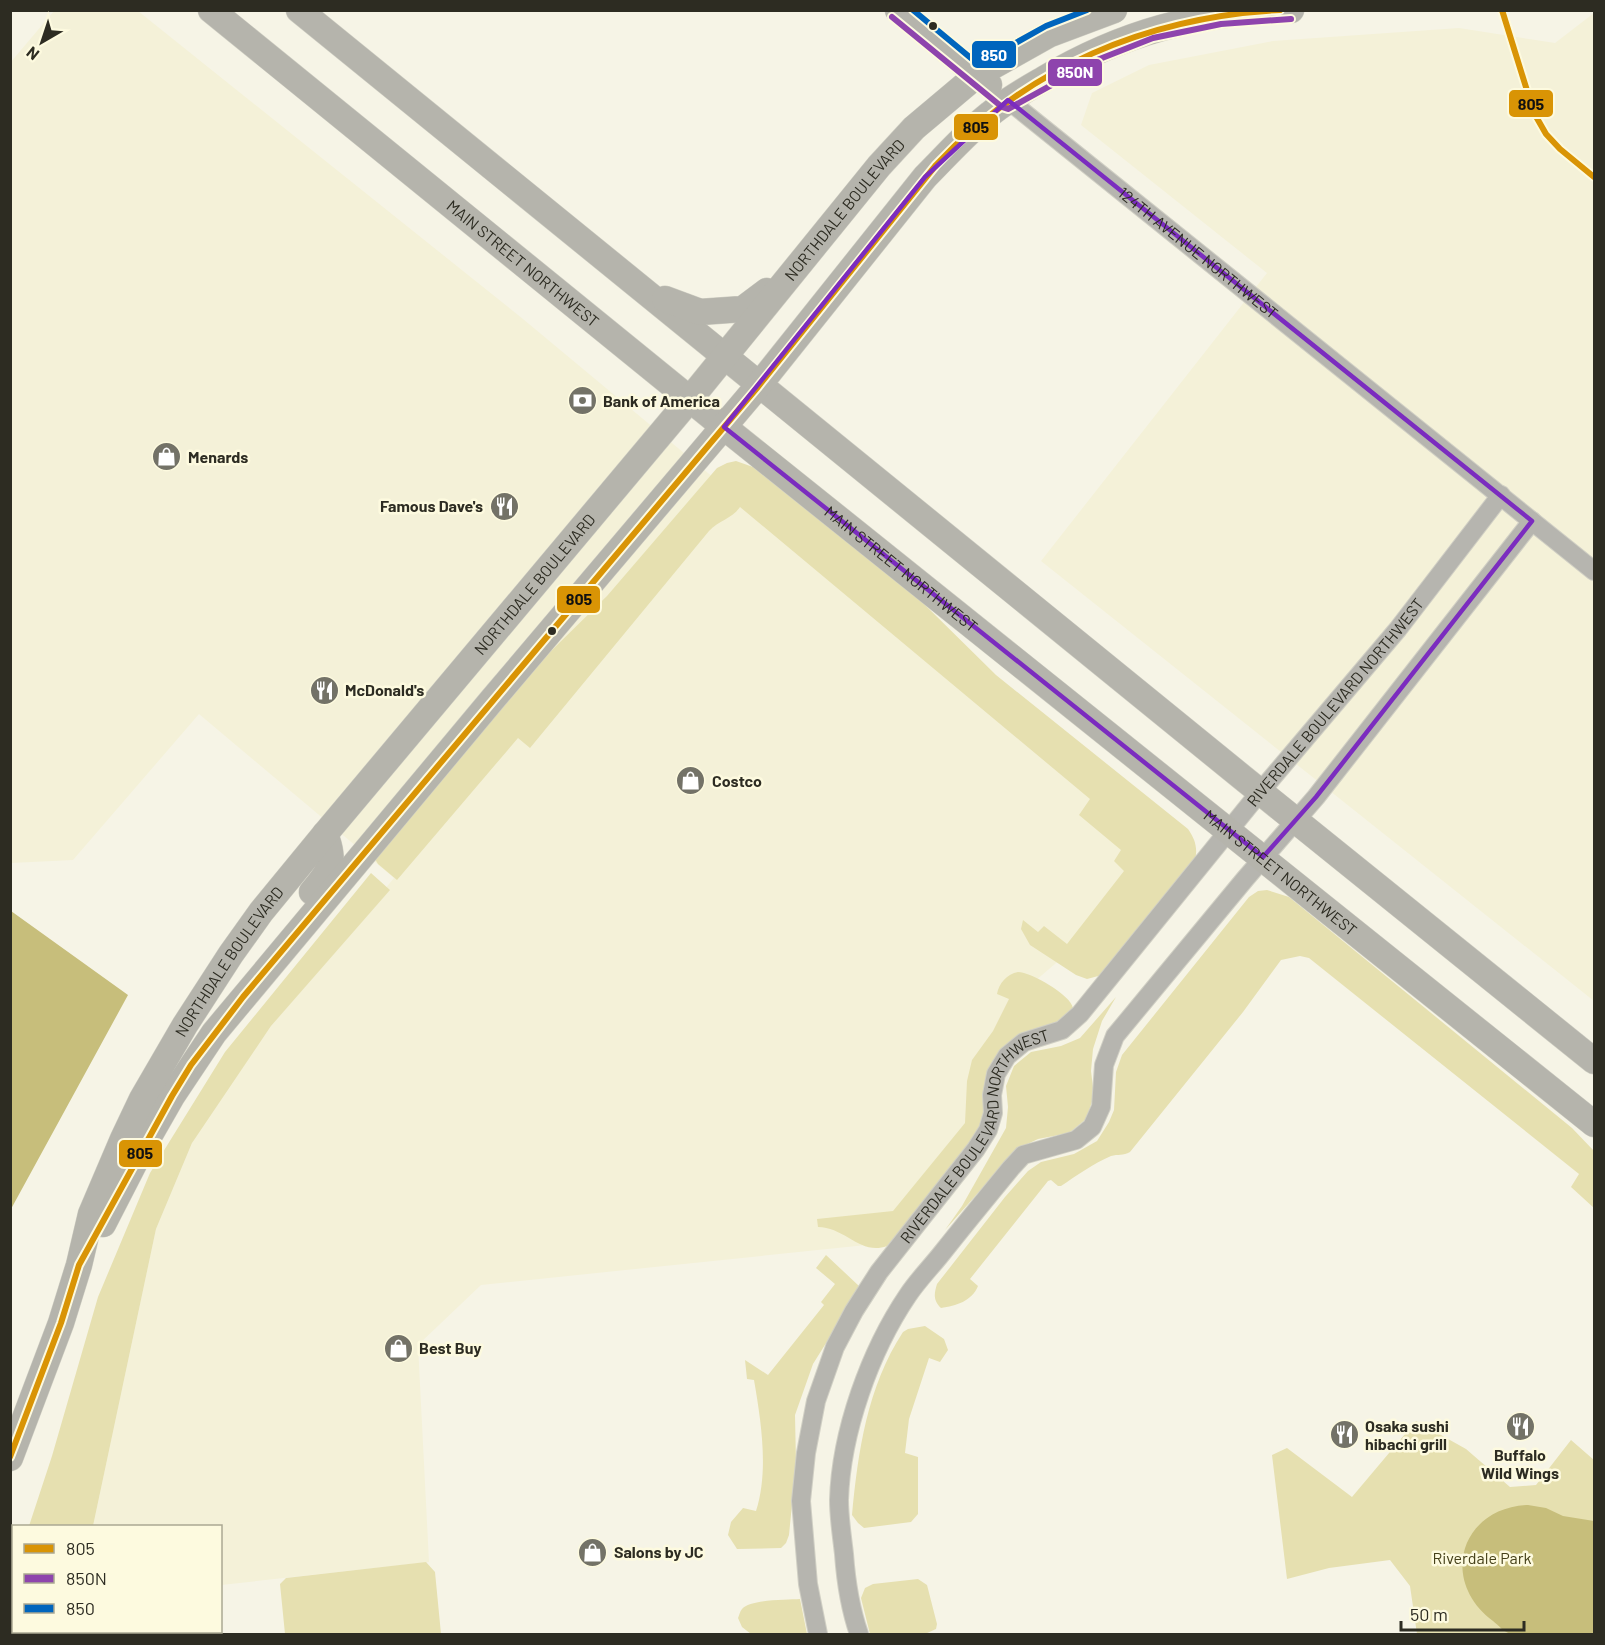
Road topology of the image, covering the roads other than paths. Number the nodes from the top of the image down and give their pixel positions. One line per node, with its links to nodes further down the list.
1 (211, 10): 12 (street, MAIN STREET NORTHWEST)
2 (299, 10): 9 (street)
3 (898, 10): 6 (street, 124TH AVENUE NORTHWEST)
4 (1114, 10): 6 (street, NORTHDALE BOULEVARD)
5 (1291, 10): 7 (street, NORTHDALE BOULEVARD)
6 (977, 75): 7 (street, 124TH AVENUE NORTHWEST); 8 (street, NORTHDALE BOULEVARD)
7 (1008, 100): 11 (street, NORTHDALE BOULEVARD); 14 (street, 124TH AVENUE NORTHWEST)
8 (794, 271): 9 (street); 10 (street, NORTHDALE BOULEVARD)
9 (645, 292): 10 (street)
10 (724, 356): 11 (street); 12 (street, NORTHDALE BOULEVARD)
11 (759, 385): 13 (street, NORTHDALE BOULEVARD); 18 (street)
12 (690, 399): 13 (street, MAIN STREET NORTHWEST); 17 (street, NORTHDALE BOULEVARD)
13 (724, 427): 20 (street, MAIN STREET NORTHWEST); 23 (street, NORTHDALE BOULEVARD)
14 (1502, 495): 15 (street, 124TH AVENUE NORTHWEST); 18 (street, RIVERDALE BOULEVARD NORTHWEST)
15 (1532, 521): 16 (street); 19 (street)
16 (1594, 571)
17 (400, 745): 21 (street, NORTHDALE BOULEVARD); 23 (street)
18 (1260, 792): 19 (street); 20 (street, RIVERDALE BOULEVARD NORTHWEST)
19 (1296, 819): 22 (street); 25 (street)
20 (1229, 830): 22 (street, MAIN STREET NORTHWEST); 29 (street, RIVERDALE BOULEVARD NORTHWEST)
21 (325, 834): 24 (street); 27 (street, NORTHDALE BOULEVARD)
22 (1263, 857): 26 (street, MAIN STREET NORTHWEST); 30 (street)
23 (357, 861): 24 (street, NORTHDALE BOULEVARD)
24 (297, 933): 27 (street, NORTHDALE BOULEVARD)
25 (1594, 1061)
26 (1594, 1124)
27 (79, 1265): 28 (street, NORTHDALE BOULEVARD)
28 (10, 1458)
29 (818, 1635)
30 (859, 1635)

